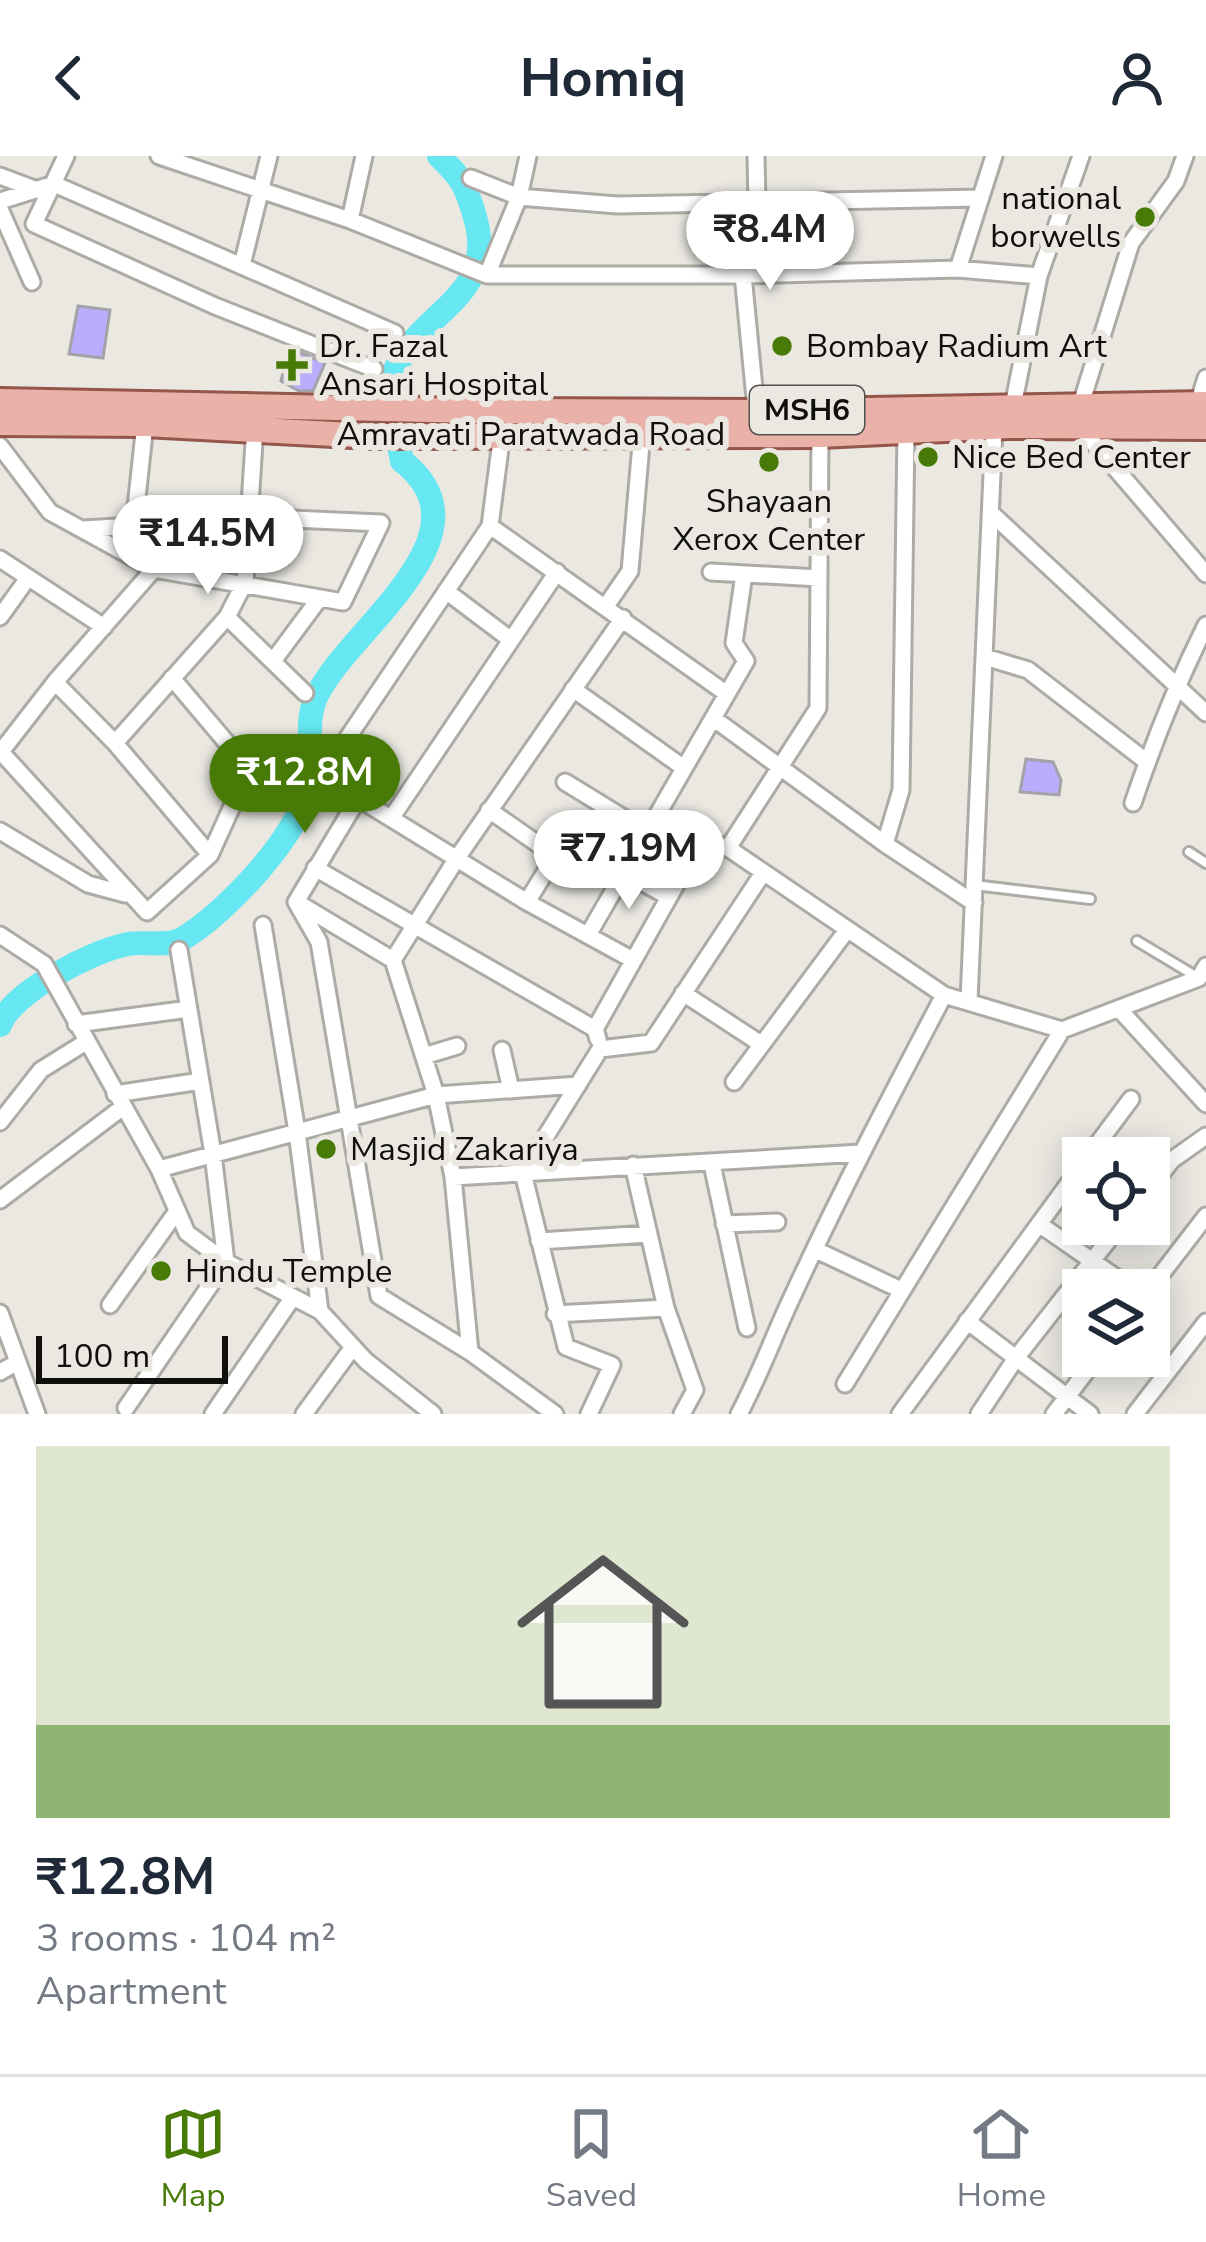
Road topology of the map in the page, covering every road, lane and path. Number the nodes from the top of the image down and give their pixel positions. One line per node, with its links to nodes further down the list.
1 (66, 156): 12 (street)
2 (269, 156): 13 (street)
3 (364, 156): 18 (street)
4 (528, 156): 14 (street)
5 (756, 156): 16 (street)
6 (994, 156): 15 (street)
7 (1082, 156): 23 (street)
8 (1185, 156): 29 (street)
9 (165, 157): 13 (street)
10 (0, 176): 12 (street)
11 (471, 178): 14 (street)
12 (47, 187): 17 (street); 19 (street); 26 (street)
13 (260, 189): 18 (street); 19 (street)
14 (519, 196): 16 (street); 21 (street)
15 (980, 198): 16 (street); 20 (street)
16 (757, 203): 22 (street)
17 (0, 205): 24 (street)
18 (350, 220): 21 (street)
19 (242, 265): 25 (street)
20 (958, 269): 22 (street); 23 (street)
21 (483, 274): 22 (street)
22 (742, 275): 34 (street)
23 (1039, 276): 32 (street)
24 (32, 282)
25 (394, 333)
26 (374, 369)
27 (1206, 378): 30 (street)
28 (0, 401): 31 (main road, Amravati Paratwada Road / MSH6)
29 (1080, 415): 30 (main road, Amravati Paratwada Road / MSH6); 32 (main road, Amravati Paratwada Road / MSH6); 51 (street)
30 (1200, 416)
31 (256, 418): 34 (main road, Amravati Paratwada Road / MSH6); 35 (main road, Amravati Paratwada Road / MSH6); 37 (main road, Amravati Paratwada Road / MSH6); 42 (street)
32 (1005, 419): 34 (main road, Amravati Paratwada Road / MSH6); 36 (main road, Amravati Paratwada Road / MSH6); 41 (street)
33 (0, 423): 35 (main road, Amravati Paratwada Road / MSH6)
34 (757, 423): 38 (main road, Amravati Paratwada Road / MSH6); 39 (main road, Amravati Paratwada Road / MSH6)
35 (145, 424): 43 (street)
36 (906, 430): 39 (main road, Amravati Paratwada Road / MSH6); 87 (street)
37 (502, 433): 38 (main road, Amravati Paratwada Road / MSH6); 44 (street)
38 (642, 433): 57 (street)
39 (820, 435): 53 (street)
40 (0, 446): 45 (street)
41 (992, 513): 64 (street); 68 (street)
42 (246, 523): 43 (street); 54 (street); 56 (street)
43 (134, 526): 45 (street)
44 (490, 526): 48 (street); 55 (street)
45 (80, 529): 47 (street)
46 (0, 559): 52 (street)
47 (154, 569): 54 (street); 62 (street)
48 (557, 572): 57 (street); 63 (street)
49 (711, 572): 50 (street)
50 (744, 574): 53 (street); 71 (street)
51 (1206, 574)
52 (28, 578): 58 (street); 62 (street)
53 (819, 578): 78 (street)
54 (245, 582): 56 (street); 59 (street)
55 (446, 591): 63 (street); 80 (street)
56 (319, 598): 65 (street)
57 (606, 605): 60 (street)
58 (0, 616)
59 (226, 617): 65 (street); 66 (street)
60 (623, 618): 69 (street); 71 (street)
61 (1206, 625): 68 (street)
62 (104, 627): 67 (street)
63 (511, 640): 83 (street)
64 (985, 657): 76 (street); 97 (street)
65 (273, 661): 70 (street)
66 (172, 678): 74 (street); 90 (street)
67 (56, 682): 74 (street); 75 (street)
68 (1179, 687): 72 (street); 76 (street)
69 (573, 688): 77 (street); 82 (street)
70 (305, 692)
71 (727, 694): 73 (street)
72 (1206, 713)
73 (713, 718): 77 (street); 78 (street)
74 (116, 743): 90 (street)
75 (0, 753): 98 (street)
76 (1147, 762): 81 (street)
77 (683, 768): 85 (street)
78 (778, 769): 87 (street); 88 (street)
79 (565, 782): 85 (street)
80 (359, 797): 83 (street); 94 (street)
81 (1133, 803)
82 (489, 811): 91 (street); 92 (street)
83 (392, 818): 92 (street)
84 (0, 831): 98 (street)
85 (648, 833): 95 (street)
86 (566, 838): 91 (street)
87 (885, 844): 97 (street)
88 (728, 848): 96 (street); 99 (street)
89 (1189, 852): 93 (lane)
90 (210, 855): 98 (street)
91 (555, 856): 102 (street)
92 (458, 858): 102 (street); 104 (street)
93 (1206, 863)
94 (315, 868): 101 (street); 104 (street)
95 (625, 873): 99 (street); 107 (street)
96 (763, 873): 105 (street); 113 (street)
97 (974, 894): 100 (lane); 115 (street)
98 (128, 895)
99 (667, 896): 110 (street)
100 (1090, 899)
101 (296, 902): 111 (street); 135 (street)
102 (527, 902): 107 (street)
103 (262, 925): 137 (street)
104 (414, 925): 111 (street); 119 (street)
105 (847, 930): 114 (street); 122 (street)
106 (0, 935): 118 (street)
107 (588, 935): 110 (street)
108 (1136, 941): 112 (lane)
109 (179, 950): 116 (street)
110 (631, 959): 119 (street)
111 (394, 960): 126 (street)
112 (1204, 976): 117 (street)
113 (683, 993): 122 (street); 124 (street)
114 (944, 994): 115 (street); 140 (street)
115 (969, 1000): 120 (street)
116 (189, 1009): 118 (street); 127 (street)
117 (1118, 1009): 120 (street); 134 (street)
118 (76, 1024): 121 (street)
119 (595, 1029): 124 (street)
120 (1062, 1030): 163 (street)
121 (86, 1042): 133 (street); 136 (street)
122 (761, 1044): 128 (street)
123 (457, 1046): 126 (street)
124 (600, 1049): 129 (street)
125 (502, 1051): 130 (street)
126 (424, 1056): 131 (street)
127 (201, 1081): 133 (street); 141 (street)
128 (734, 1082)
129 (578, 1085): 130 (street); 146 (street)
130 (511, 1090): 131 (street)
131 (436, 1095): 135 (street); 147 (street)
132 (1131, 1099): 139 (street)
133 (119, 1100): 145 (street); 149 (street)
134 (1206, 1104)
135 (349, 1118): 137 (street); 174 (street)
136 (0, 1122)
137 (297, 1132): 141 (street); 167 (street)
138 (1206, 1136): 142 (street)
139 (1103, 1137)
140 (861, 1153): 143 (street); 158 (street)
141 (213, 1154): 145 (street); 160 (street)
142 (1170, 1163)
143 (712, 1164): 144 (street); 153 (street)
144 (633, 1165): 146 (street); 155 (street)
145 (159, 1169): 150 (street)
146 (523, 1173): 147 (street); 156 (street)
147 (452, 1177): 174 (street)
148 (1062, 1192): 154 (street)
149 (0, 1200)
150 (177, 1211): 160 (street); 165 (street)
151 (1206, 1216): 162 (street)
152 (777, 1222): 153 (street)
153 (724, 1223): 172 (street)
154 (1039, 1224): 159 (street); 170 (street)
155 (649, 1234): 156 (street); 166 (street)
156 (538, 1241): 169 (street)
157 (1105, 1245): 159 (street)
158 (816, 1250): 163 (street); 182 (street)
159 (1092, 1261): 161 (street); 175 (street)
160 (226, 1262): 164 (street); 181 (street)
161 (1104, 1269)
162 (1165, 1269)
163 (902, 1290): 179 (street)
164 (293, 1297): 167 (street); 184 (street)
165 (110, 1305)
166 (666, 1308): 169 (street); 189 (street)
167 (320, 1312): 173 (street)
168 (0, 1313): 176 (street)
169 (556, 1314): 188 (street)
170 (968, 1321): 175 (street); 190 (street)
171 (1206, 1322): 194 (street)
172 (747, 1328)
173 (353, 1347): 185 (street); 186 (street)
174 (470, 1352): 187 (street)
175 (1016, 1358): 180 (street); 191 (street)
176 (18, 1362): 177 (street); 183 (street)
177 (0, 1372)
178 (1082, 1377): 180 (street)
179 (845, 1384)
180 (1067, 1396): 192 (street); 193 (street)
181 (126, 1408)
182 (741, 1413)
183 (37, 1414)
184 (213, 1414)
185 (304, 1414)
186 (434, 1414)
187 (555, 1414)
188 (589, 1414)
189 (682, 1414)
190 (900, 1414)
191 (979, 1414)
192 (1054, 1414)
193 (1090, 1414)
194 (1136, 1414)

